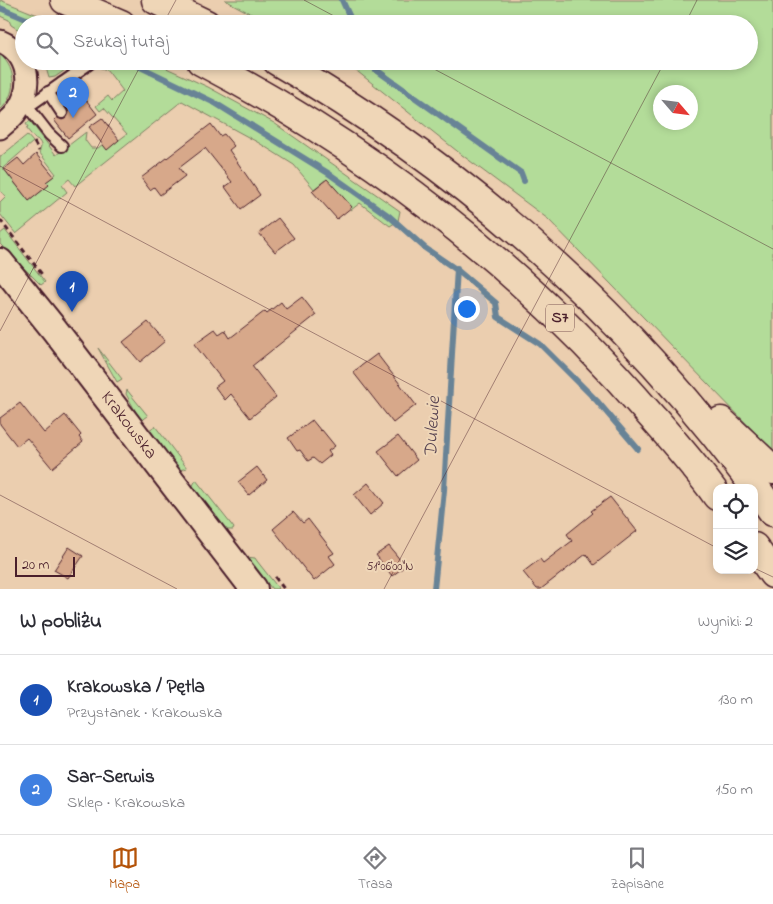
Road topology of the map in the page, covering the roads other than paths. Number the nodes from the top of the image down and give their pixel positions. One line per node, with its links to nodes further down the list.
1 (65, 0): 3 (highway)
2 (156, 0): 4 (highway)
3 (100, 15)
4 (187, 15)
5 (0, 41): 6 (street)
6 (15, 50)
7 (26, 70): 15 (street)
8 (80, 70): 11 (lane)
9 (217, 70): 20 (highway, S7)
10 (291, 70): 18 (highway, S7)
11 (62, 83): 12 (lane); 13 (lane)
12 (48, 92): 14 (lane); 15 (lane)
13 (73, 98)
14 (62, 113)
15 (14, 117): 16 (lane)
16 (62, 146)
17 (0, 262): 24 (street, Krakowska)
18 (660, 370): 19 (highway); 21 (highway, S7)
19 (773, 470)
20 (713, 491)
21 (773, 512)
22 (758, 553): 23 (highway)
23 (773, 574)
24 (254, 589)

